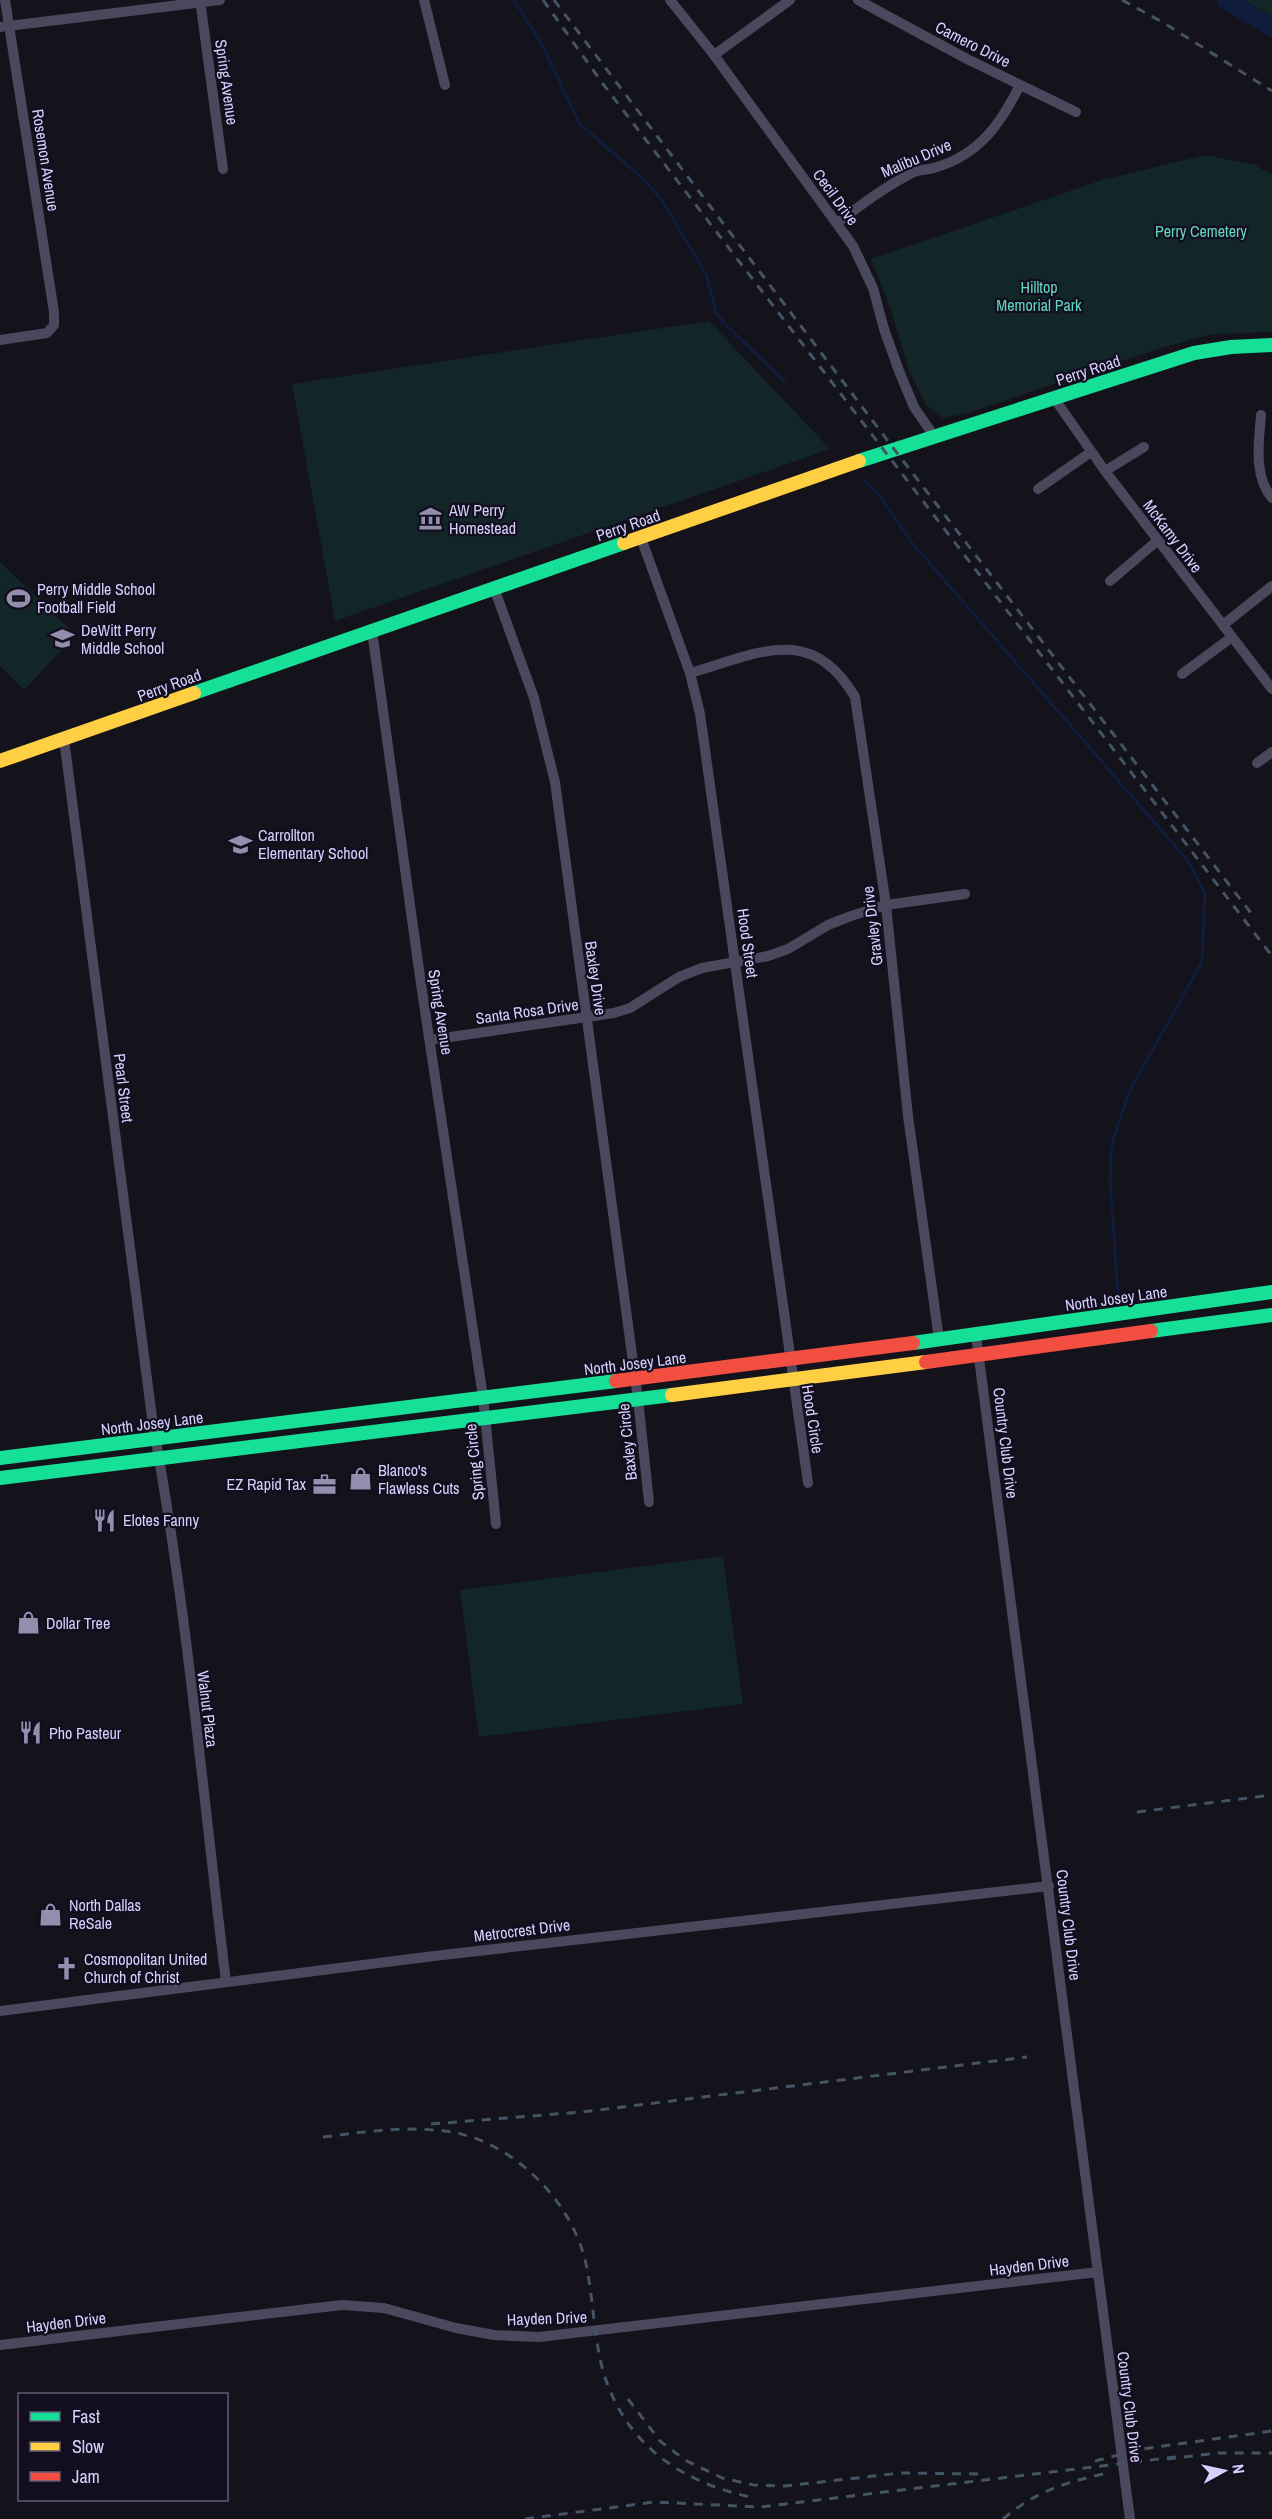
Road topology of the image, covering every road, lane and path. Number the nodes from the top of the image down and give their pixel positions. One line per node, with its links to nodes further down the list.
1 (5, 0): 8 (street, Rosemon Avenue)
2 (220, 0): 7 (street)
3 (424, 0): 10 (street)
4 (670, 0): 9 (street, Cecil Drive)
5 (790, 0): 9 (street)
6 (858, 0): 11 (street, Camero Drive)
7 (200, 1): 8 (street); 13 (street, Spring Avenue)
8 (4, 27): 15 (street, Rosemon Avenue)
9 (714, 55): 14 (street, Cecil Drive)
10 (445, 85)
11 (1020, 85): 12 (street, Camero Drive); 14 (street, Malibu Drive)
12 (1076, 112)
13 (224, 169)
14 (837, 223): 19 (street, Cecil Drive)
15 (0, 340)
16 (1272, 345): 17 (main road, Perry Road)
17 (1054, 398): 19 (main road, Perry Road); 21 (street, McKamy Drive)
18 (1261, 415): 24 (street)
19 (934, 436): 25 (main road, Perry Road)
20 (1144, 447): 22 (street)
21 (1091, 452): 22 (street, McKamy Drive); 23 (street)
22 (1105, 471): 26 (street, McKamy Drive)
23 (1038, 489)
24 (1272, 498)
25 (641, 538): 29 (main road, Perry Road); 33 (street, Hood Street)
26 (1157, 541): 27 (street); 30 (street, McKamy Drive)
27 (1110, 581)
28 (1272, 586): 30 (street)
29 (495, 588): 31 (main road, Perry Road); 43 (street, Baxley Drive)
30 (1223, 625): 32 (street, McKamy Drive)
31 (372, 631): 36 (main road, Perry Road); 44 (street, Spring Avenue)
32 (1232, 637): 34 (street); 35 (street, McKamy Drive)
33 (690, 673): 41 (street, Gravley Drive); 42 (street, Hood Street)
34 (1182, 674)
35 (1272, 689)
36 (64, 740): 38 (main road, Perry Road); 56 (street, Pearl Street)
37 (1272, 752): 39 (street)
38 (0, 761)
39 (1257, 763)
40 (964, 894): 41 (street, Santa Rosa Drive)
41 (886, 905): 42 (street, Santa Rosa Drive); 48 (street, Gravley Drive)
42 (736, 961): 43 (street, Santa Rosa Drive); 50 (street, Hood Street)
43 (586, 1017): 44 (street, Santa Rosa Drive); 51 (street, Baxley Drive)
44 (430, 1040): 53 (street, Spring Avenue)
45 (1272, 1292): 47 (main road, North Josey Lane)
46 (1272, 1315): 49 (main road)
47 (976, 1335): 48 (main road, North Josey Lane); 49 (street, Country Club Drive)
48 (939, 1339): 50 (main road, North Josey Lane)
49 (980, 1354): 52 (main road); 63 (street, Country Club Drive)
50 (789, 1360): 51 (main road, North Josey Lane); 52 (street, Hood Circle)
51 (635, 1379): 53 (main road, North Josey Lane); 54 (street, Baxley Circle)
52 (792, 1380): 54 (main road); 60 (street, Hood Circle)
53 (483, 1397): 55 (street, Spring Circle); 56 (main road, North Josey Lane)
54 (638, 1399): 55 (main road); 61 (street, Baxley Circle)
55 (485, 1419): 58 (main road); 62 (street, Spring Circle)
56 (156, 1440): 57 (main road, North Josey Lane); 58 (street, Walnut Plaza)
57 (0, 1458)
58 (159, 1460): 59 (main road); 64 (street, Walnut Plaza)
59 (0, 1478)
60 (807, 1483)
61 (649, 1502)
62 (496, 1524)
63 (1048, 1886): 64 (street, Metrocrest Drive); 66 (street, Country Club Drive)
64 (226, 1982): 65 (street, Metrocrest Drive)
65 (0, 2011)
66 (1098, 2272): 67 (street, Hayden Drive); 68 (street, Country Club Drive)
67 (0, 2345)
68 (1130, 2519)

